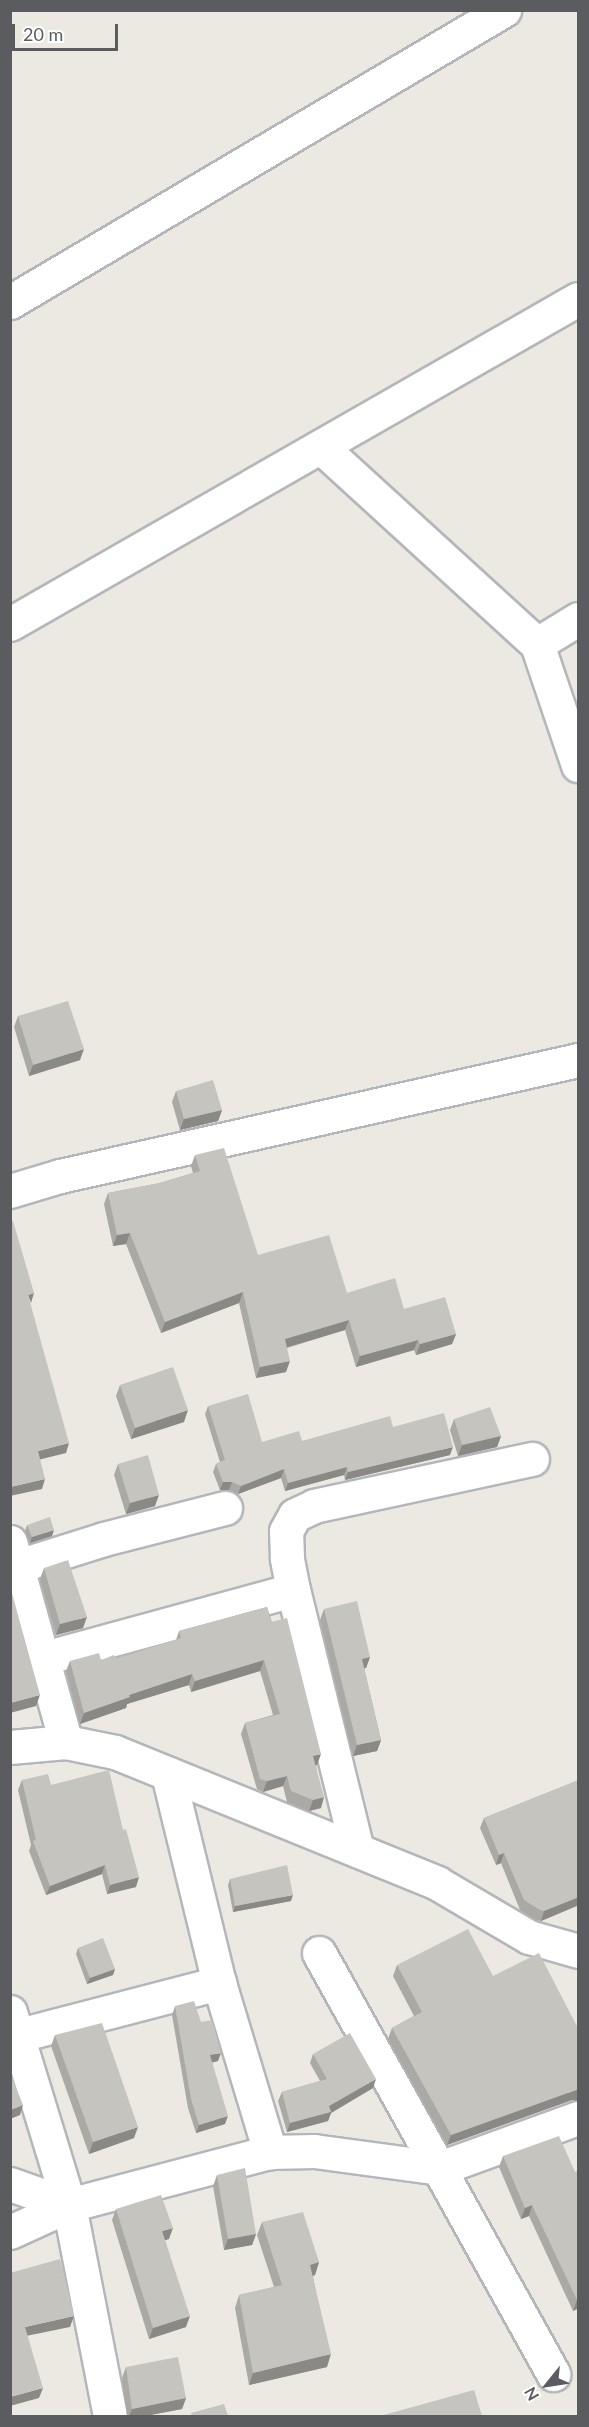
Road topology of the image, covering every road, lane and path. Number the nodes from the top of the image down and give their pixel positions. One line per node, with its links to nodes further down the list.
1 (504, 10): 3 (street)
2 (579, 299): 4 (street)
3 (10, 302)
4 (321, 447): 6 (street); 7 (street)
5 (579, 619): 7 (street)
6 (10, 624)
7 (537, 644): 8 (street)
8 (579, 765)
9 (579, 1060): 10 (street)
10 (10, 1191)
11 (532, 1459): 14 (street)
12 (225, 1508): 13 (street)
13 (14, 1554): 15 (street)
14 (293, 1590): 15 (street); 19 (street)
15 (44, 1658): 16 (street)
16 (66, 1742): 17 (street); 18 (street)
17 (10, 1747)
18 (168, 1774): 19 (street); 22 (street)
19 (357, 1850): 20 (street)
20 (579, 1951)
21 (319, 1953): 26 (street)
22 (219, 1983): 23 (street); 25 (street)
23 (15, 2024): 28 (street)
24 (579, 2118): 26 (street)
25 (270, 2152): 26 (street); 28 (street)
26 (440, 2168): 30 (street)
27 (10, 2184): 28 (street)
28 (69, 2205): 29 (street); 31 (street)
29 (10, 2232)
30 (554, 2374)
31 (110, 2416)

